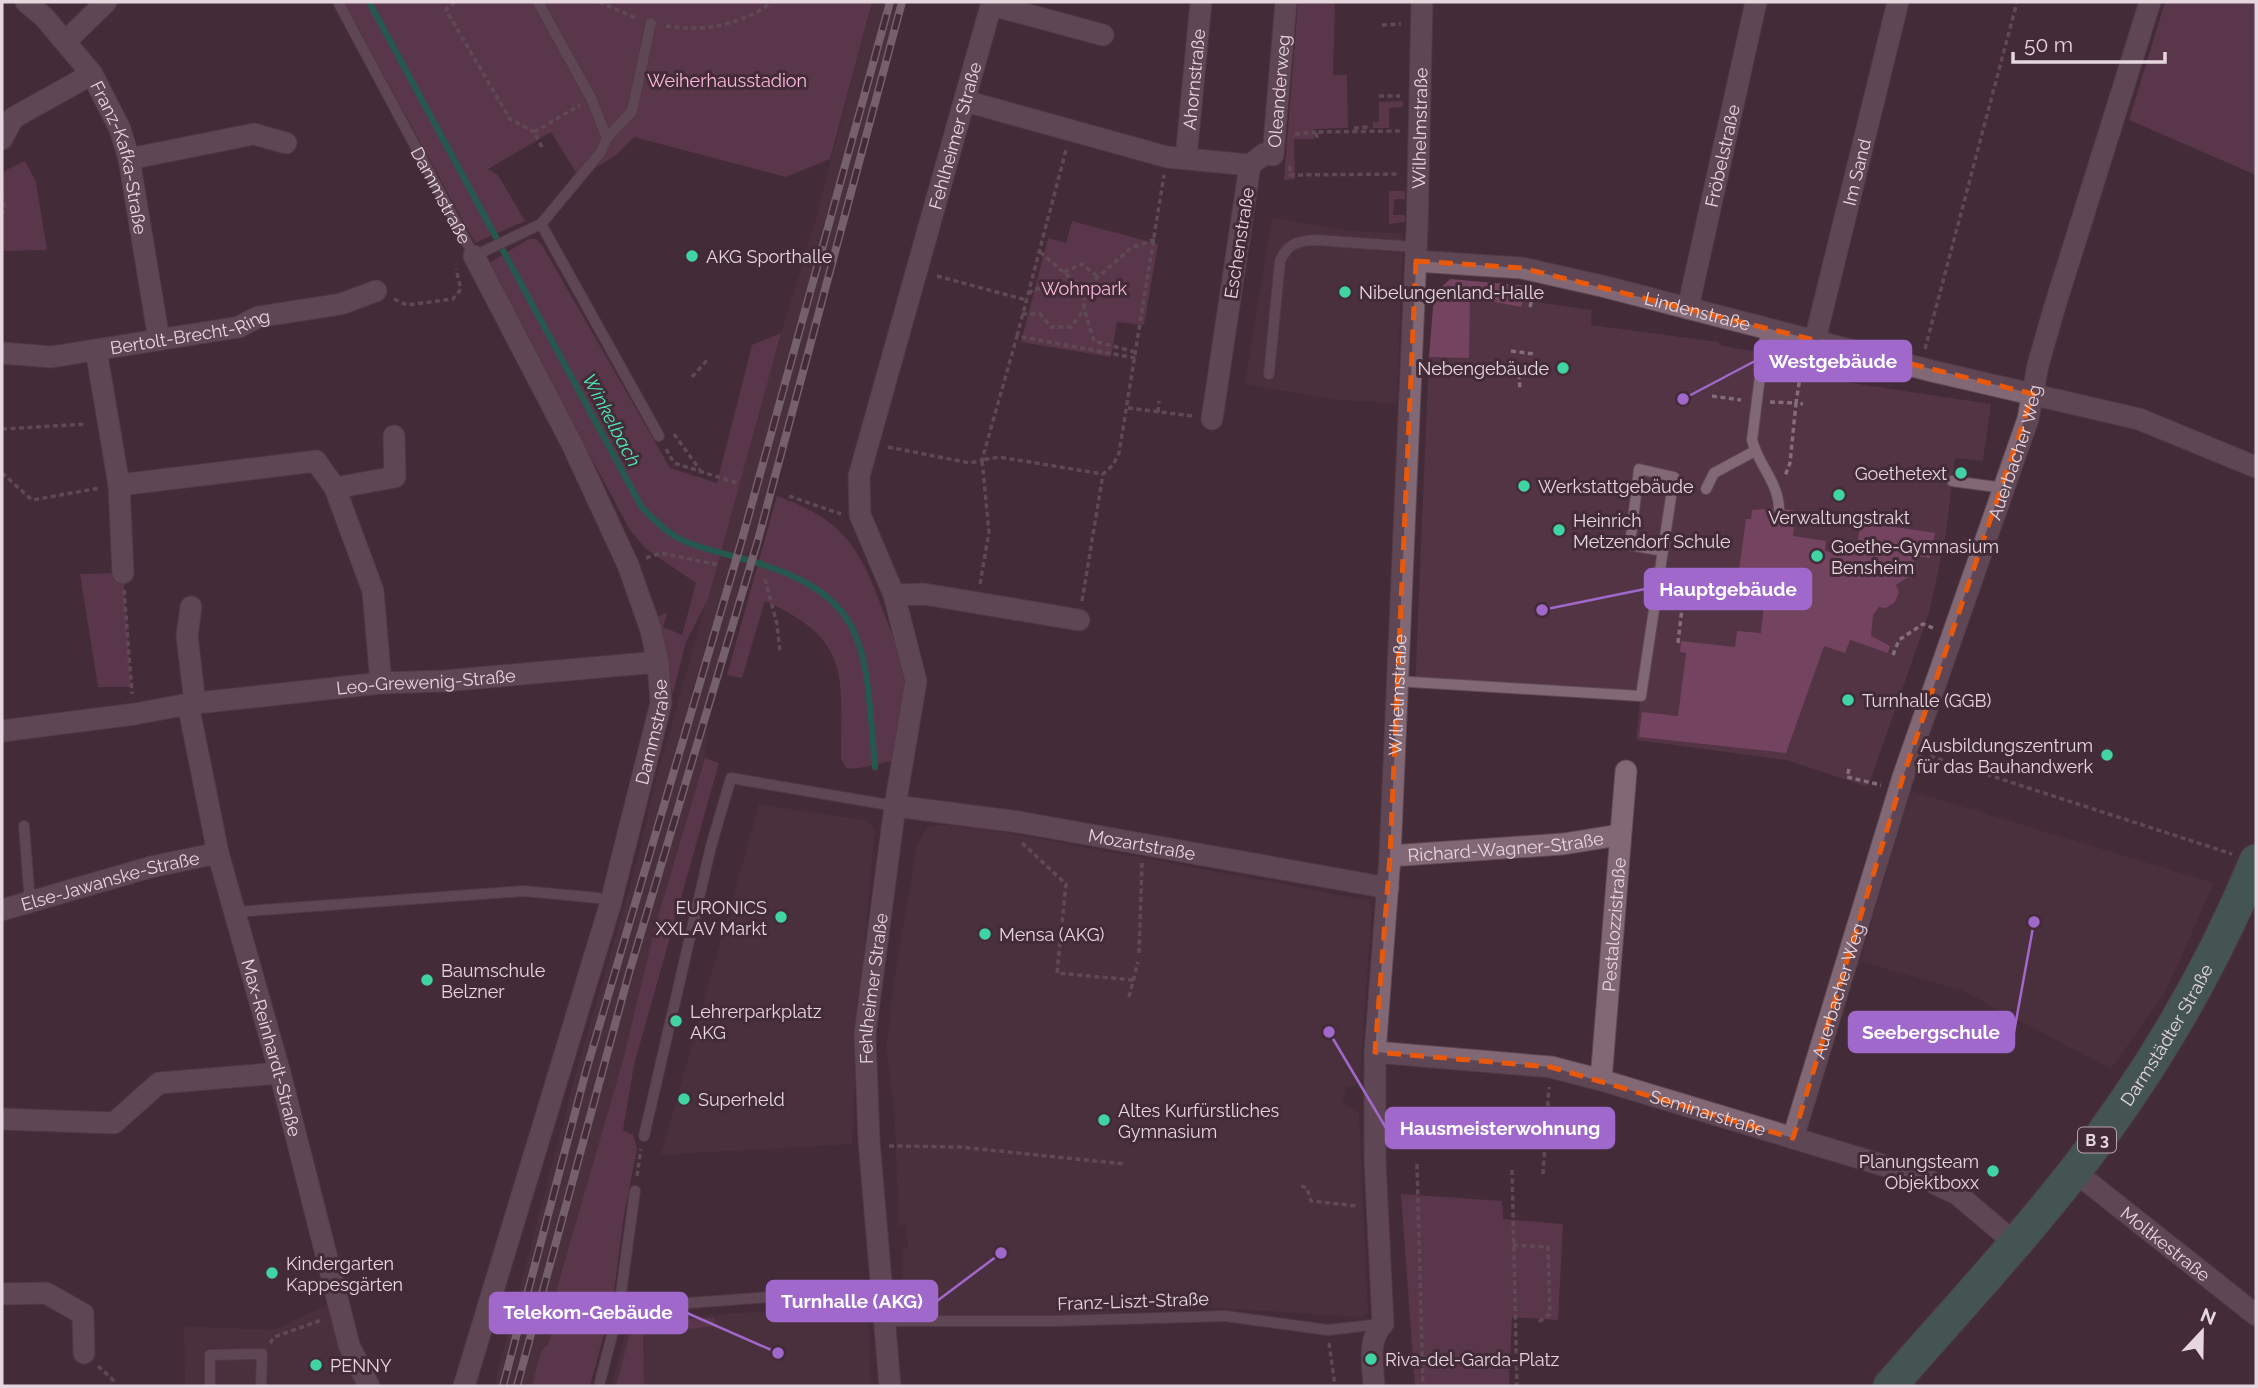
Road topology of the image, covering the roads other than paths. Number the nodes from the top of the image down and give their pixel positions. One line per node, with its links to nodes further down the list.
1 (26, 2): 14 (street, Franz-Kafka-Straße)
2 (107, 2): 14 (street)
3 (338, 2): 24 (lane, Dammstraße)
4 (538, 2): 17 (lane)
5 (1201, 2): 20 (street, Ahornstraße)
6 (1286, 2): 22 (street, Oleanderweg)
7 (1422, 2): 25 (street, Wilhelmstraße)
8 (1756, 2): 27 (street, Fröbelstraße)
9 (1898, 2): 29 (street, Im Sand)
10 (2150, 2): 34 (street, Auerbacher Weg)
11 (992, 3): 13 (street); 16 (street, Fehlheimer Straße)
12 (651, 23): 17 (lane)
13 (1103, 35)
14 (66, 41): 15 (street, Franz-Kafka-Straße)
15 (92, 74): 18 (street); 21 (street, Franz-Kafka-Straße)
16 (965, 101): 20 (street, Eschenstraße); 48 (street, Fehlheimer Straße)
17 (607, 138): 23 (lane)
18 (2, 139)
19 (286, 143): 21 (street)
20 (1176, 157): 22 (street, Eschenstraße)
21 (128, 159): 30 (street, Franz-Kafka-Straße)
22 (1250, 165): 35 (street, Eschenstraße)
23 (541, 224): 24 (lane); 37 (lane)
24 (478, 254): 51 (street, Dammstraße)
25 (1416, 254): 27 (street, Lindenstraße); 33 (lane); 52 (street, Wilhelmstraße)
26 (376, 291): 30 (street, Bertolt-Brecht-Ring)
27 (1688, 309): 28 (street, Lindenstraße)
28 (1766, 329): 29 (street, Lindenstraße); 38 (lane)
29 (1810, 339): 34 (street, Lindenstraße)
30 (159, 340): 31 (street, Bertolt-Brecht-Ring)
31 (96, 350): 32 (street, Bertolt-Brecht-Ring); 41 (street)
32 (2, 353)
33 (1269, 374)
34 (2034, 394): 39 (street, Lindenstraße); 43 (street, Auerbacher Weg)
35 (1212, 419)
36 (394, 436): 42 (street)
37 (659, 436)
38 (1755, 451): 44 (lane); 45 (lane)
39 (2256, 467)
40 (1952, 481): 43 (lane)
41 (119, 485): 42 (street); 47 (street)
42 (335, 488): 53 (street)
43 (2004, 488): 73 (street, Auerbacher Weg)
44 (1706, 489)
45 (1779, 508)
46 (1663, 551): 46 (lane); 52 (lane)
47 (122, 573)
48 (894, 596): 50 (street); 57 (street, Fehlheimer Straße)
49 (191, 607): 54 (street)
50 (1079, 620)
51 (658, 662): 53 (street, Leo-Grewenig-Straße); 65 (street, Dammstraße)
52 (1396, 681): 61 (street, Wilhelmstraße)
53 (380, 683): 54 (street, Leo-Grewenig-Straße)
54 (191, 703): 55 (street, Leo-Grewenig-Straße); 60 (street, Max-Reinhardt-Straße)
55 (2, 731)
56 (1626, 771): 59 (street, Pestalozzistraße)
57 (895, 806): 63 (street, Mozartstraße); 72 (lane); 77 (street, Fehlheimer Straße)
58 (24, 826): 64 (lane)
59 (1619, 835): 61 (street, Richard-Wagner-Straße); 70 (street, Pestalozzistraße)
60 (218, 853): 64 (street, Else-Jawanske-Straße); 67 (street, Max-Reinhardt-Straße)
61 (1390, 856): 63 (street, Wilhelmstraße)
62 (2250, 860): 74 (main road, Darmstädter Straße / B 3)
63 (1388, 888): 68 (street, Wilhelmstraße)
64 (30, 902): 66 (street, Else-Jawanske-Straße)
65 (611, 902): 67 (lane); 87 (street, Dammstraße)
66 (2, 910)
67 (234, 912): 69 (street, Max-Reinhardt-Straße)
68 (1375, 1052): 70 (street, Seminarstraße); 82 (street, Wilhelmstraße)
69 (280, 1073): 71 (street); 86 (street, Max-Reinhardt-Straße)
70 (1601, 1080): 73 (street, Seminarstraße)
71 (2, 1119)
72 (644, 1136)
73 (1793, 1139): 76 (street, Seminarstraße)
74 (2074, 1171): 76 (main road, Darmstädter Straße / B 3); 80 (street, Moltkestraße)
75 (635, 1191): 79 (lane)
76 (2015, 1243): 91 (main road, Darmstädter Straße / B 3)
77 (880, 1289): 79 (lane); 81 (street, Fehlheimer Straße)
78 (2, 1294): 83 (street)
79 (619, 1308): 88 (lane)
80 (2256, 1315)
81 (883, 1321): 82 (lane, Franz-Liszt-Straße); 89 (street, Fehlheimer Straße)
82 (1383, 1324): 90 (street, Wilhelmstraße)
83 (84, 1353)
84 (210, 1386): 85 (lane)
85 (261, 1386)
86 (369, 1386)
87 (464, 1386)
88 (599, 1386)
89 (890, 1386)
90 (1374, 1386)
91 (1890, 1386)

